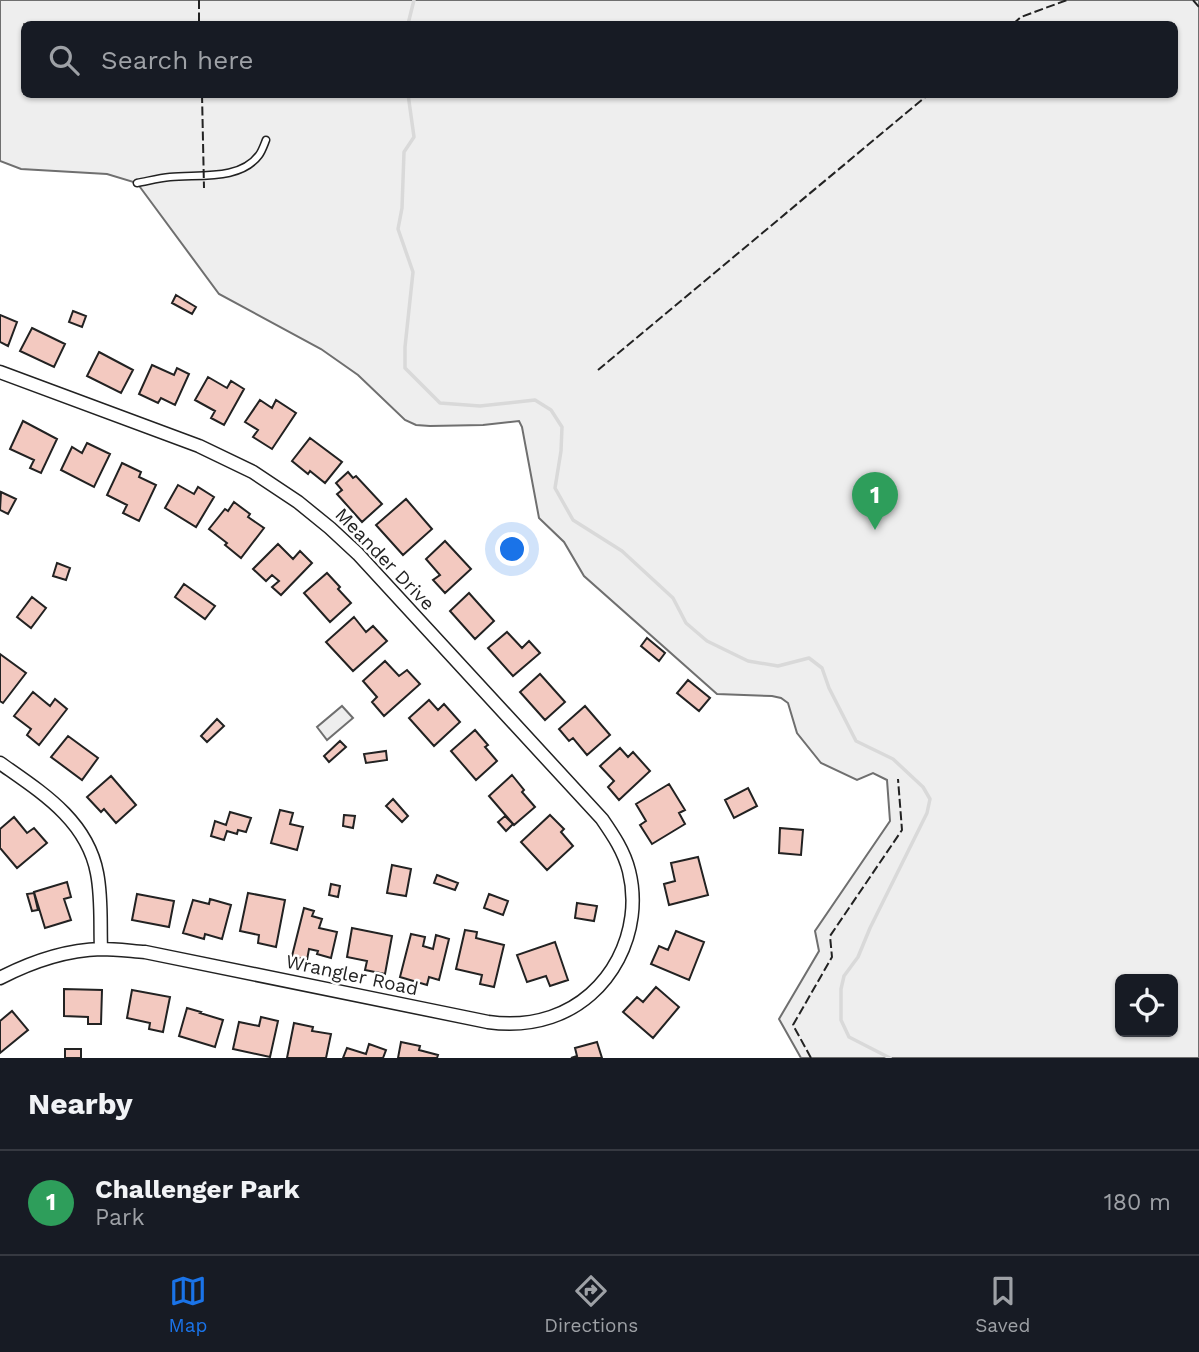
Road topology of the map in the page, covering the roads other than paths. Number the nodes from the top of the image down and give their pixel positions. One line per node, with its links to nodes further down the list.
1 (266, 140): 2 (lane)
2 (137, 183)
3 (0, 372): 5 (street, Meander Drive)
4 (0, 763): 6 (street)
5 (633, 902): 6 (street, Wrangler Road)
6 (101, 949): 7 (street, Wrangler Road)
7 (0, 978)

